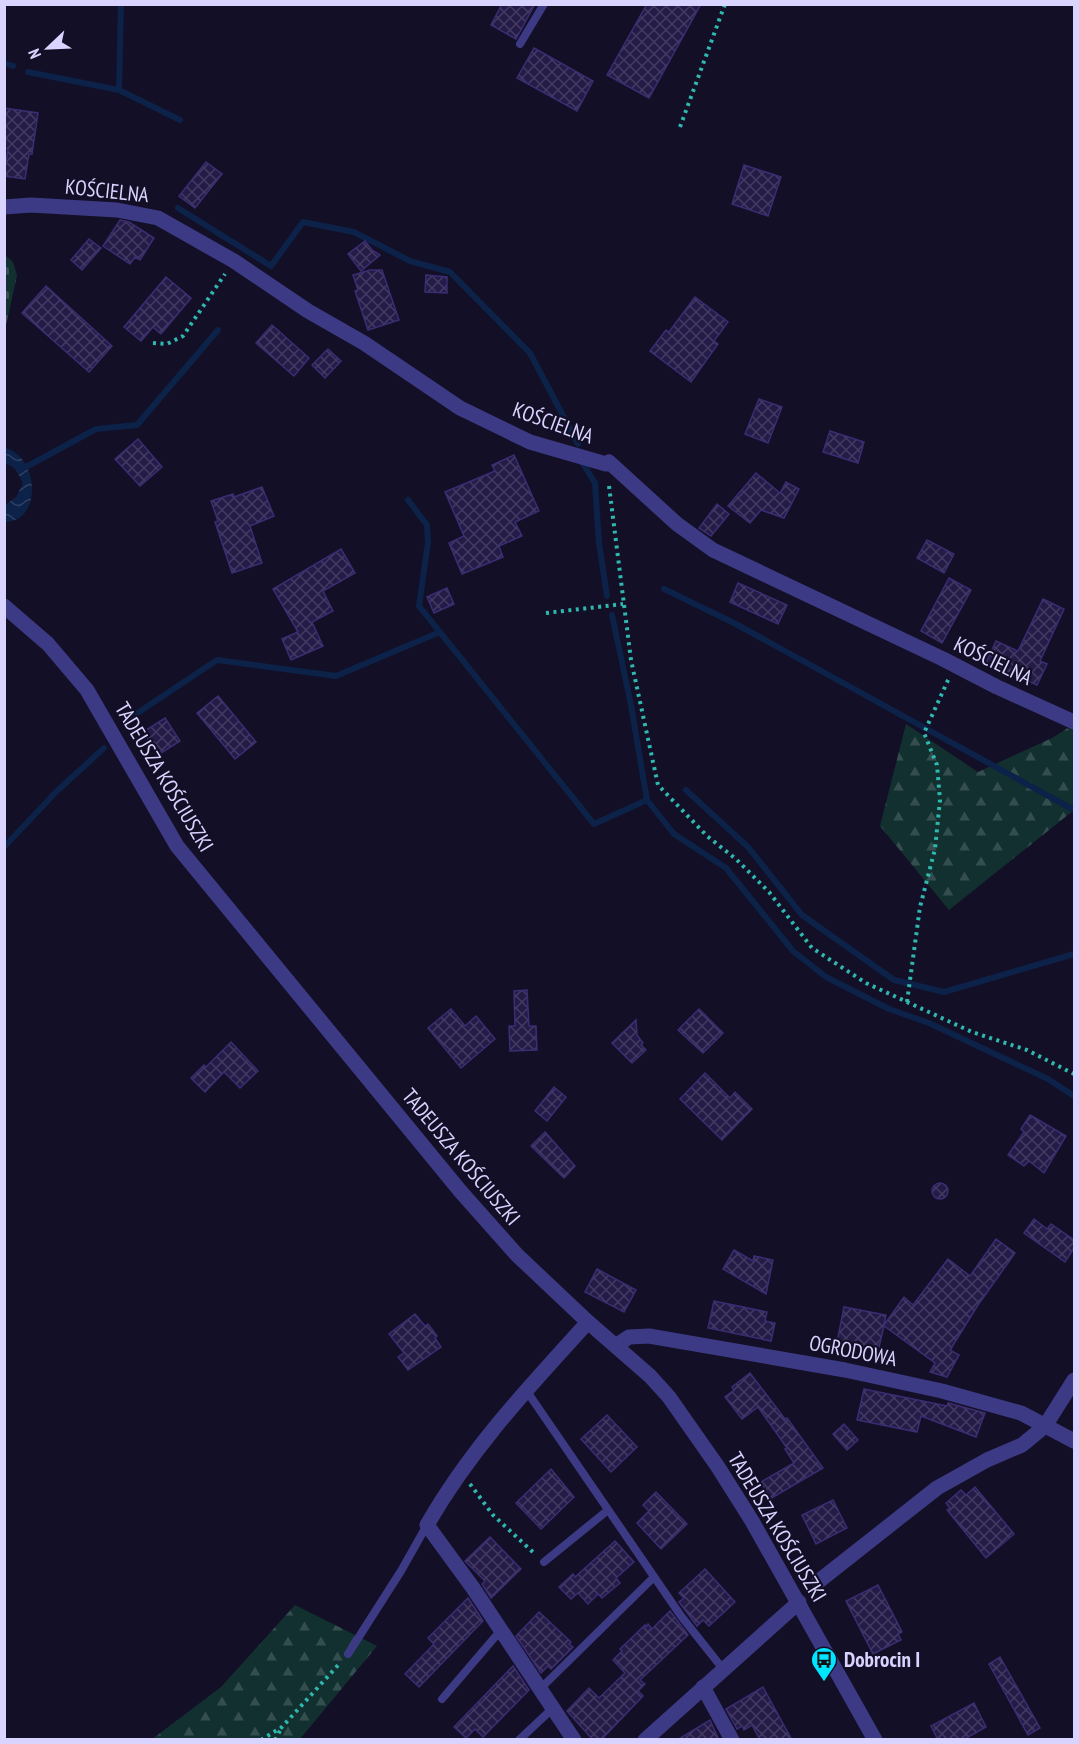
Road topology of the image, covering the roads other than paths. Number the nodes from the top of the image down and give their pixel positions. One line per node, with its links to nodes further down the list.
1 (544, 4): 2 (lane)
2 (520, 44)
3 (4, 207): 5 (street, KOŚCIELNA)
4 (4, 606): 6 (street, TADEUSZA KOŚCIUSZKI)
5 (1074, 722)
6 (588, 1322): 7 (street, TADEUSZA KOŚCIUSZKI); 9 (street)
7 (617, 1346): 10 (street, OGRODOWA); 17 (street, TADEUSZA KOŚCIUSZKI)
8 (1074, 1380): 10 (street)
9 (526, 1390): 12 (lane); 13 (street)
10 (1045, 1426): 11 (street, OGRODOWA); 16 (street)
11 (1074, 1441)
12 (608, 1510): 14 (lane); 15 (lane)
13 (427, 1526): 18 (street); 19 (lane)
14 (544, 1562)
15 (654, 1577): 20 (lane); 22 (lane)
16 (819, 1581)
17 (799, 1602): 20 (street); 29 (street, TADEUSZA KOŚCIUSZKI)
18 (501, 1630): 22 (street); 23 (lane)
19 (348, 1654)
20 (723, 1669): 21 (street)
21 (703, 1687): 27 (street); 28 (street)
22 (540, 1689): 24 (street)
23 (442, 1699)
24 (553, 1708): 25 (lane); 26 (street)
25 (519, 1740)
26 (574, 1740)
27 (645, 1740)
28 (732, 1740)
29 (875, 1740)

